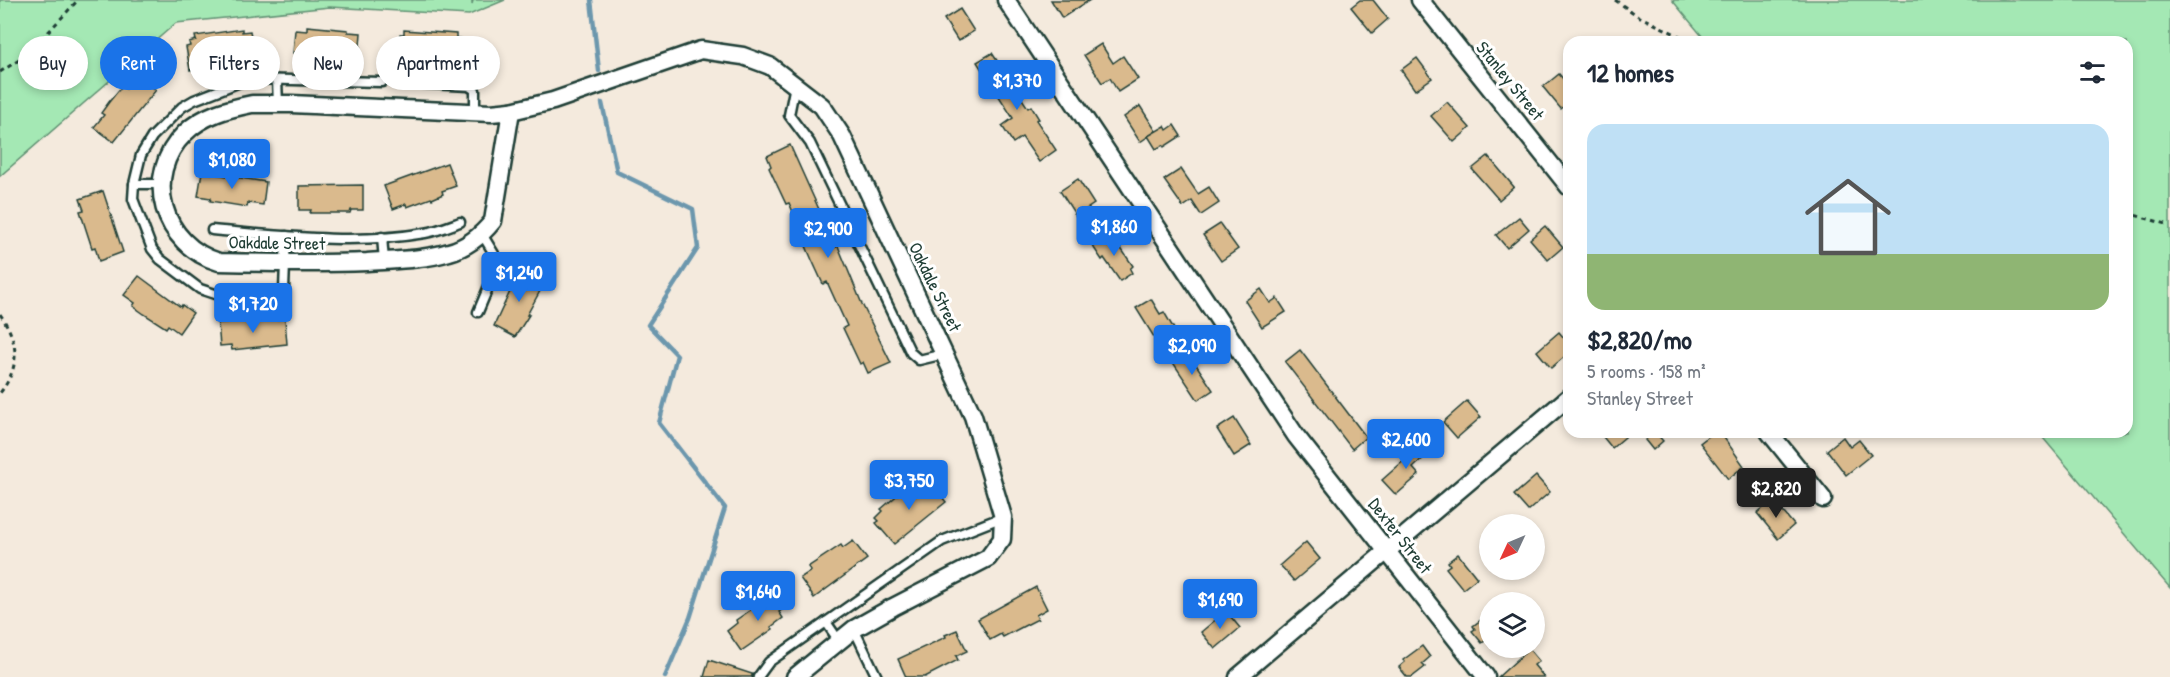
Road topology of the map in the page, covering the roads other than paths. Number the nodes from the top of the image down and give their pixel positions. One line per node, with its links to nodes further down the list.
1 (1006, 0): 28 (street, Dexter Street)
2 (1420, 0): 12 (street, Stanley Street)
3 (280, 80): 4 (lane)
4 (376, 82)
5 (795, 85): 10 (street, Oakdale Street); 23 (street, Oakdale Street); 23 (lane)
6 (220, 90): 13 (lane)
7 (277, 90): 9 (lane)
8 (475, 90): 11 (lane)
9 (278, 104): 11 (street, Oakdale Street); 14 (street, Oakdale Street)
10 (511, 111): 11 (street, Oakdale Street); 17 (street)
11 (475, 112)
12 (1563, 179)
13 (134, 184): 14 (lane); 21 (lane)
14 (162, 184): 21 (street, Oakdale Street)
15 (460, 222): 19 (lane)
16 (212, 230): 18 (lane)
17 (482, 234): 20 (street, Oakdale Street); 22 (lane)
18 (286, 236): 19 (lane); 21 (lane)
19 (382, 237): 20 (lane)
20 (384, 261): 21 (street, Oakdale Street)
21 (285, 263)
22 (478, 312)
23 (945, 354): 27 (street, Oakdale Street)
24 (1563, 402): 28 (street)
25 (1774, 438): 26 (street)
26 (1823, 499)
27 (1003, 517): 29 (lane); 30 (street, Oakdale Street)
28 (1388, 552): 35 (street); 36 (street, Dexter Street)
29 (826, 622): 31 (lane); 32 (lane)
30 (854, 629): 31 (street, Oakdale Street); 34 (lane)
31 (839, 641): 33 (street, Oakdale Street)
32 (758, 677)
33 (795, 677)
34 (877, 677)
35 (1238, 677)
36 (1486, 677)

